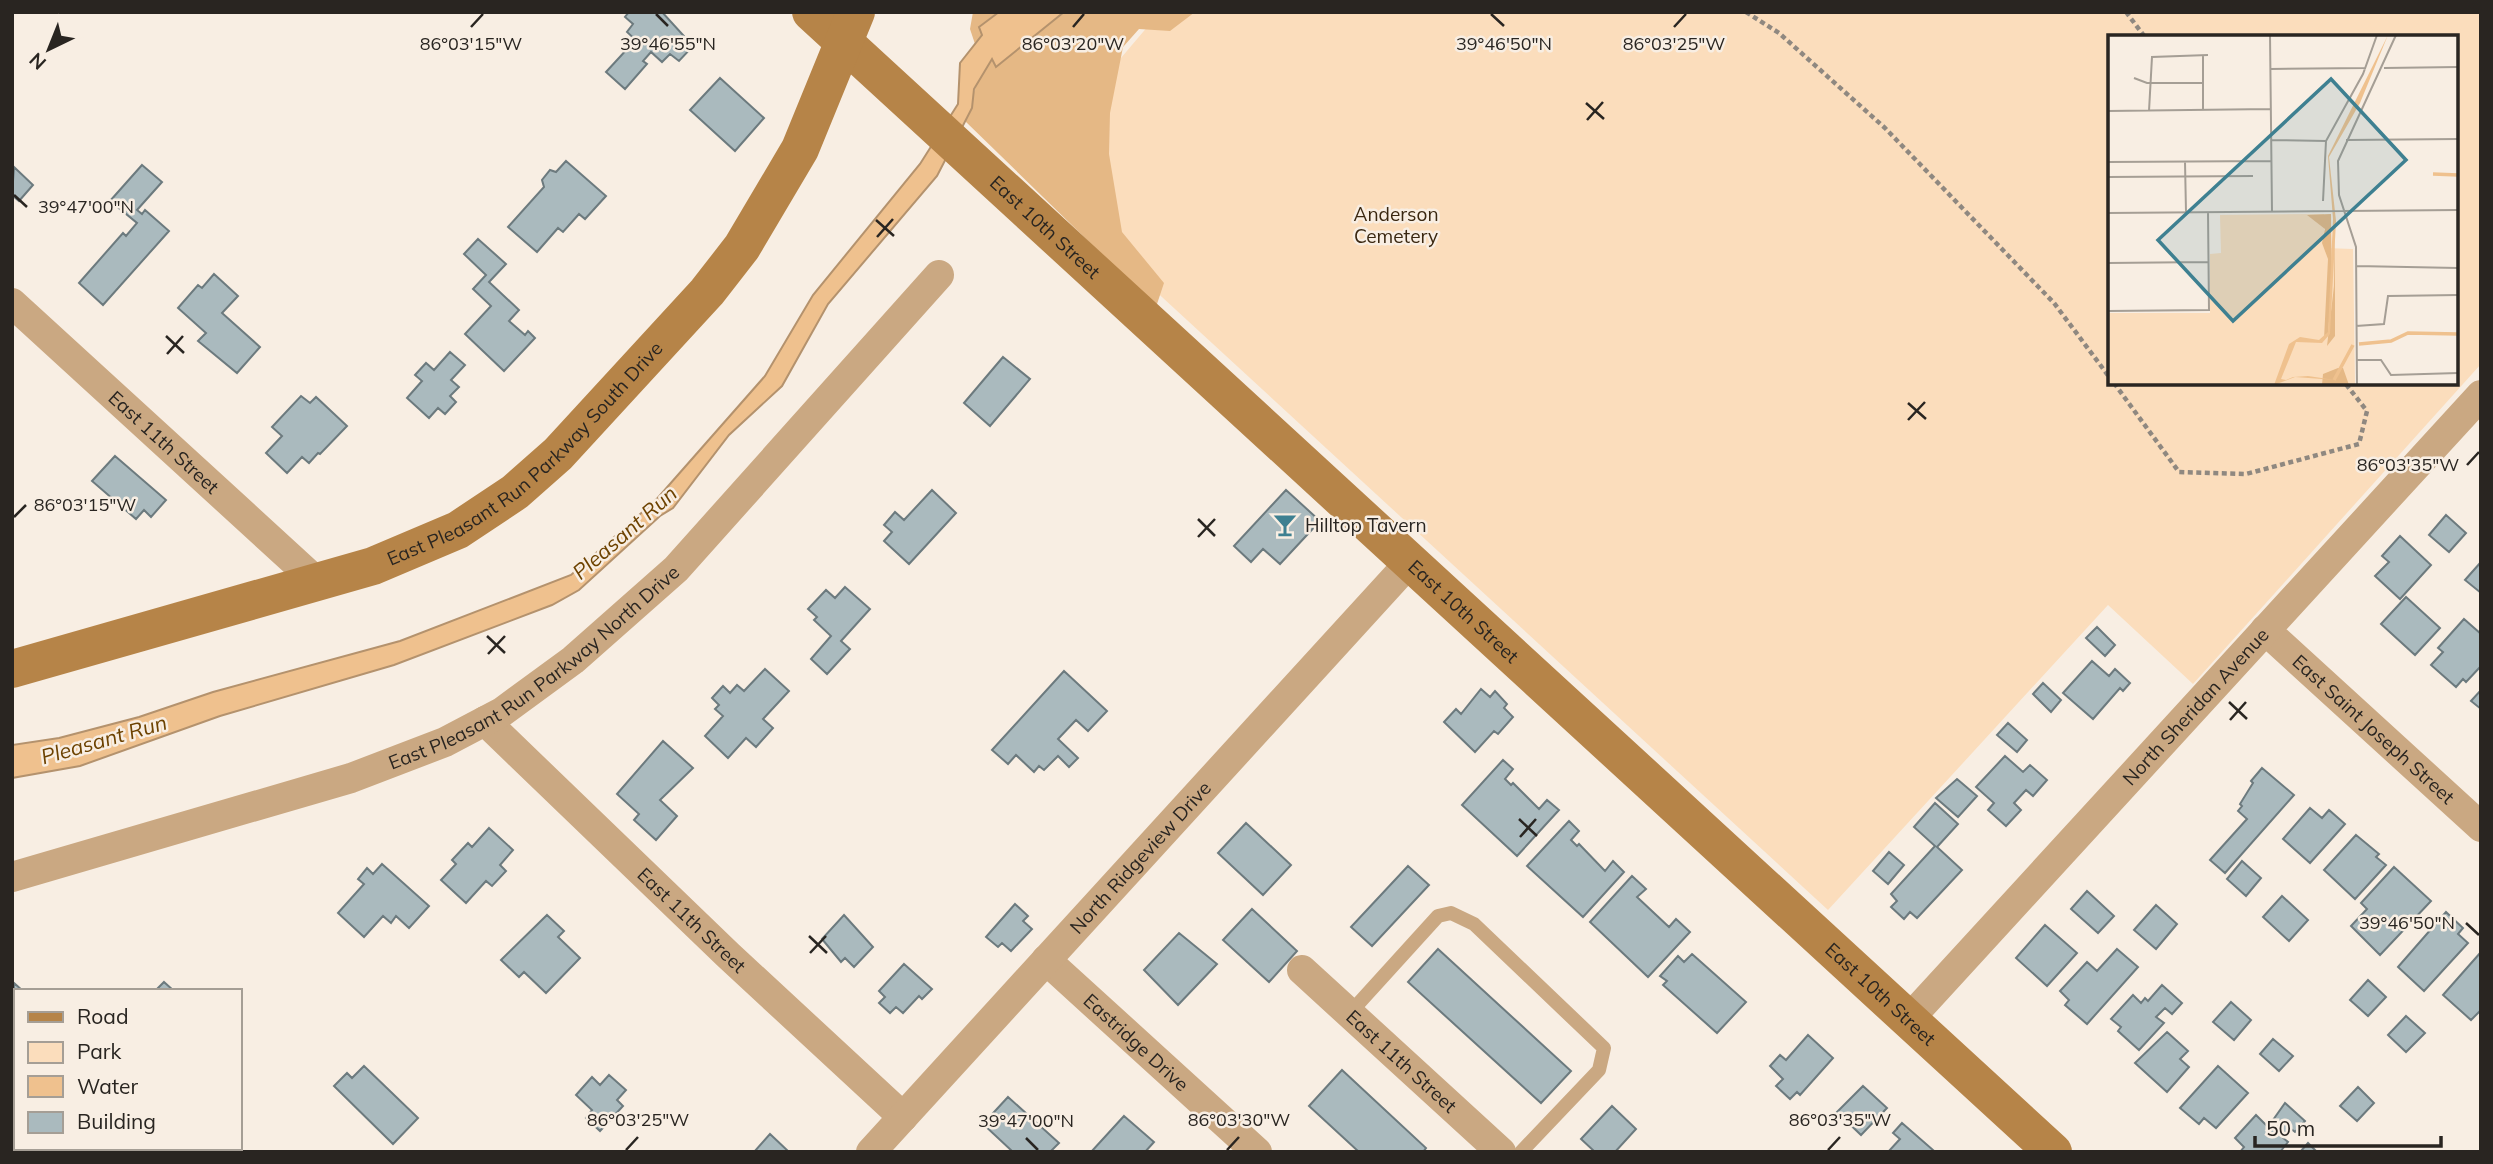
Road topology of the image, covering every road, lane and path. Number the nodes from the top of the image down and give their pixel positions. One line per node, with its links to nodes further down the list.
1 (811, 12): 4 (main road, East 10th Street)
2 (1746, 12): 8 (path)
3 (2126, 12): 5 (path)
4 (849, 27): 12 (main road, East 10th Street); 13 (main road, East Pleasant Run Parkway South Drive)
5 (2143, 35)
6 (939, 275): 16 (street, East Pleasant Run Parkway North Drive)
7 (12, 303): 13 (street, East 11th Street)
8 (2108, 375)
9 (2115, 385): 10 (path)
10 (2346, 385)
11 (2481, 395): 14 (street, North Sheridan Avenue)
12 (1410, 562): 19 (street, North Ridgeview Drive); 22 (main road, East 10th Street)
13 (317, 582): 15 (main road, East Pleasant Run Parkway South Drive)
14 (2265, 630): 17 (street, East Saint Joseph Street); 22 (street, North Sheridan Avenue)
15 (12, 669)
16 (485, 721): 18 (street, East Pleasant Run Parkway North Drive); 23 (street, East 11th Street)
17 (2481, 827)
18 (12, 877)
19 (1046, 960): 23 (street, North Ridgeview Drive); 25 (street, Eastridge Drive)
20 (1302, 970): 21 (street, East 11th Street)
21 (1349, 1014): 26 (street, East 11th Street); 27 (lane)
22 (1909, 1019): 28 (main road, East 10th Street)
23 (903, 1117): 24 (street, North Ridgeview Drive)
24 (871, 1152)
25 (1257, 1152)
26 (1501, 1152)
27 (1521, 1152)
28 (2053, 1152)

